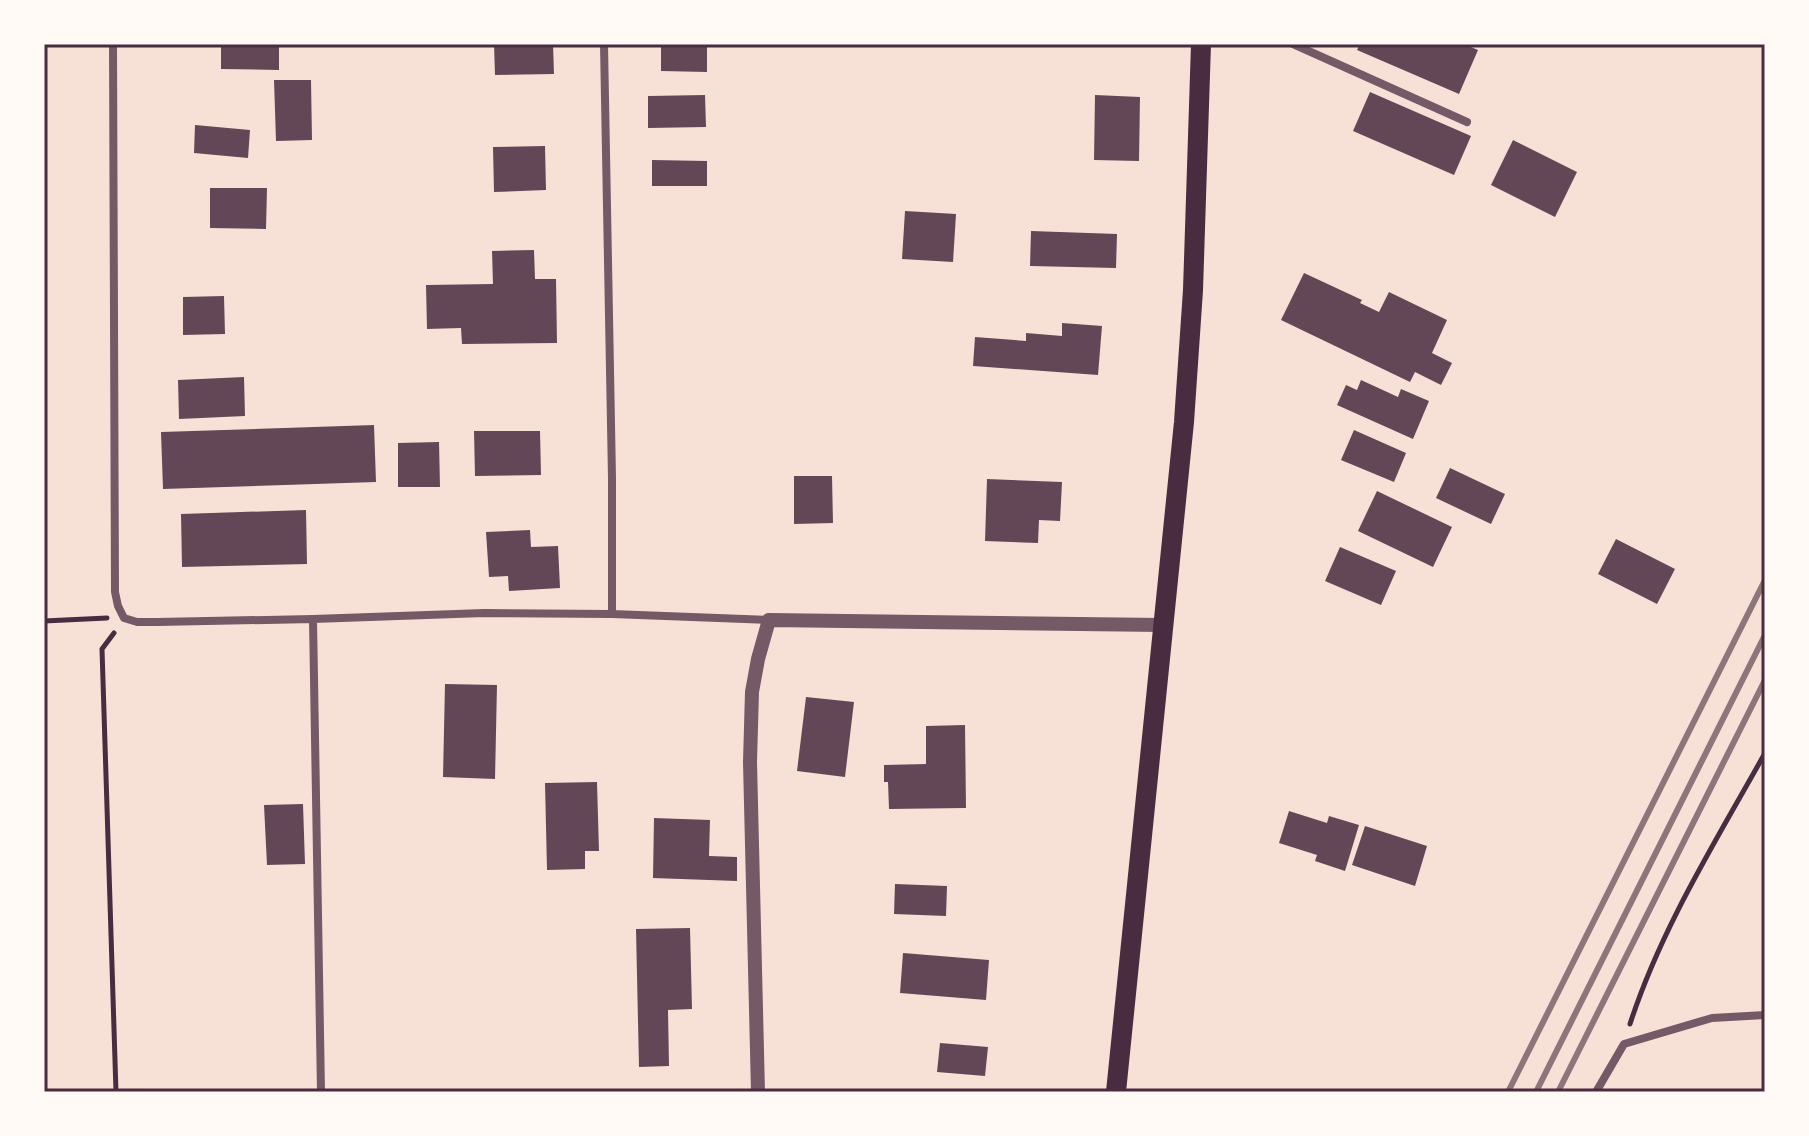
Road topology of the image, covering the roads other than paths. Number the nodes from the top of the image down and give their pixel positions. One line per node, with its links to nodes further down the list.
1 (113, 44): 7 (street)
2 (604, 44): 6 (street)
3 (1201, 44): 9 (main road)
4 (1293, 44): 5 (street)
5 (1467, 122)
6 (612, 614): 7 (street); 8 (street)
7 (313, 619): 12 (street)
8 (769, 620): 9 (street); 13 (street)
9 (1162, 625): 14 (main road)
10 (1765, 1015): 11 (street)
11 (1599, 1091)
12 (321, 1092)
13 (758, 1092)
14 (1116, 1092)

